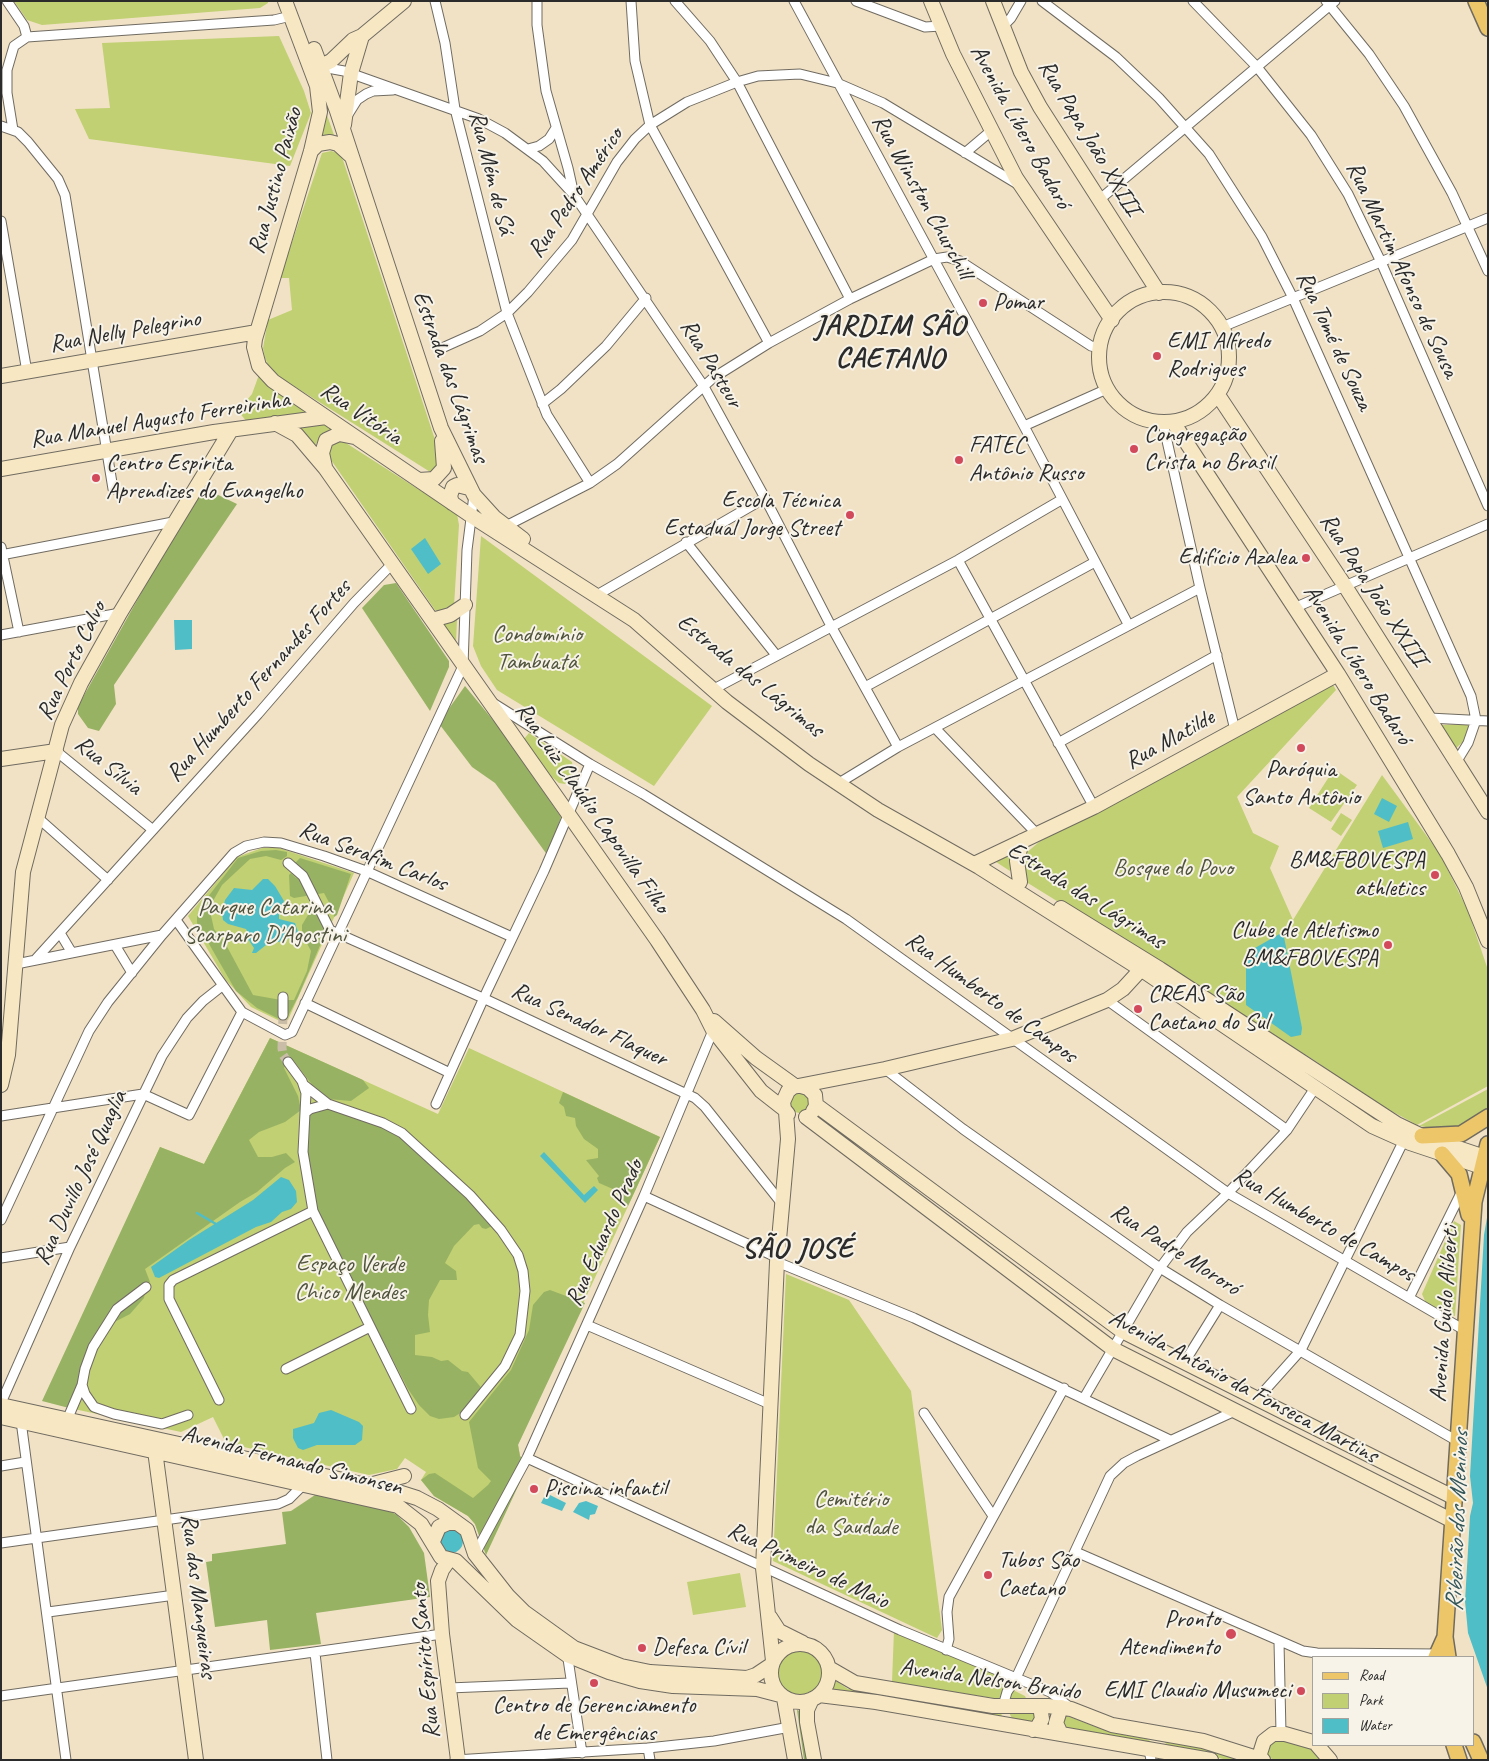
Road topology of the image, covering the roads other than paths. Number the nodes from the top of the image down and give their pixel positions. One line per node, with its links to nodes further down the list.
1 (7, 1): 22 (street)
2 (285, 1): 18 (street, Estrada das Lágrimas)
3 (295, 1): 25 (street, Estrada das Lágrimas)
4 (404, 1): 23 (street)
5 (434, 1): 30 (street, Rua Mém de Sá)
6 (537, 1): 35 (street)
7 (631, 1): 31 (street)
8 (675, 1): 27 (street)
9 (794, 1): 28 (street, Rua Winston Churchill)
10 (856, 1): 19 (street)
11 (931, 1): 19 (street, Avenida Líbero Badaró)
12 (992, 1): 20 (street, Rua Papa João XXIII)
13 (1021, 1): 20 (street)
14 (1042, 1): 34 (street, Rua Tomé de Souza)
15 (1193, 1): 24 (street, Rua Martim Afonso de Sousa)
16 (1476, 1): 21 (main road)
17 (1330, 3): 24 (street); 48 (street)
18 (291, 16): 22 (street); 25 (street, Estrada das Lágrimas)
19 (941, 26): 37 (street, Avenida Líbero Badaró)
20 (1002, 27): 44 (street, Rua Papa João XXIII)
21 (1488, 28)
22 (27, 36): 36 (street)
23 (362, 36): 25 (street); 26 (street)
24 (1257, 67): 34 (street); 50 (street, Rua Martim Afonso de Sousa)
25 (317, 69): 26 (street, Rua Pasteur); 33 (street, Estrada das Lágrimas); 39 (street, Rua Justino Paixão)
26 (351, 74): 29 (street, Rua Pasteur); 33 (street)
27 (737, 82): 28 (street, Rua Pedro Américo); 31 (street, Rua Pedro Américo); 55 (street)
28 (837, 83): 40 (street, Rua Pedro Américo); 49 (street, Rua Winston Churchill)
29 (398, 89): 30 (street, Rua Pasteur); 33 (street, Rua Pasteur)
30 (455, 108): 38 (street, Rua Pasteur); 56 (street, Rua Mém de Sá)
31 (650, 125): 45 (street, Rua Pedro Américo); 60 (street)
32 (1, 126): 36 (street)
33 (344, 126): 41 (street, Estrada das Lágrimas)
34 (1186, 127): 44 (street); 54 (street, Rua Tomé de Souza)
35 (556, 128): 38 (street); 43 (street)
36 (13, 130): 63 (street)
37 (991, 131): 40 (street); 42 (street, Avenida Líbero Badaró)
38 (528, 150): 43 (street, Rua Pasteur)
39 (311, 151): 41 (street); 59 (street, Rua Justino Paixão)
40 (965, 153): 42 (street, Rua Pedro Américo)
41 (350, 155): 74 (street, Estrada das Lágrimas)
42 (1023, 188): 57 (street, Avenida Líbero Badaró)
43 (574, 195): 45 (street, Rua Pasteur)
44 (1099, 200): 52 (street, Rua Papa João XXIII)
45 (587, 214): 53 (street, Rua Pasteur); 56 (street, Rua Pedro Américo)
46 (1488, 218): 48 (street)
47 (1, 221): 64 (street)
48 (1468, 226): 50 (street); 51 (street)
49 (934, 259): 55 (street); 62 (street); 73 (street, Rua Winston Churchill)
50 (1381, 262): 54 (street); 87 (street, Rua Martim Afonso de Sousa)
51 (1488, 271)
52 (1160, 293): 57 (street); 58 (street)
53 (646, 298): 66 (street, Rua Pasteur); 69 (street)
54 (1293, 298): 58 (street); 94 (street, Rua Tomé de Souza)
55 (850, 299): 60 (street)
56 (507, 313): 61 (street, Rua Pedro Américo); 69 (street, Rua Mém de Sá)
57 (1112, 320): 62 (street)
58 (1222, 327): 68 (street)
59 (257, 332): 63 (street, Rua Nelly Pelegrino); 70 (street, Rua Vitória)
60 (769, 343): 66 (street)
61 (442, 348)
62 (1100, 348): 67 (street)
63 (92, 361): 64 (street, Rua Nelly Pelegrino); 77 (street)
64 (27, 372): 65 (street, Rua Nelly Pelegrino)
65 (1, 376)
66 (703, 385): 81 (street); 84 (street, Rua Pasteur)
67 (1107, 389): 71 (street); 73 (street)
68 (1218, 395): 71 (street); 98 (street, Rua Papa João XXIII)
69 (542, 404): 81 (street, Rua Mém de Sá)
70 (326, 417): 72 (street, Rua Manuel Augusto Ferreirinha); 76 (street, Rua Vitória)
71 (1168, 422): 99 (street); 102 (street, Avenida Líbero Badaró)
72 (275, 423): 75 (street, Rua Manuel Augusto Ferreirinha); 78 (street, Rua Luiz Claúdio Capovilla Filho)
73 (1024, 426): 85 (street, Rua Winston Churchill)
74 (441, 428): 80 (street); 83 (street, Estrada das Lágrimas)
75 (231, 430): 77 (street, Rua Manuel Augusto Ferreirinha); 89 (street, Rua Porto Calvo)
76 (358, 438): 78 (street); 80 (street, Rua Vitória)
77 (106, 450): 79 (street, Rua Manuel Augusto Ferreirinha); 82 (street)
78 (325, 468): 97 (street, Rua Luiz Claúdio Capovilla Filho)
79 (1, 469)
80 (419, 480): 86 (street, Estrada das Lágrimas)
81 (590, 483): 91 (street)
82 (113, 490)
83 (472, 491): 86 (street); 88 (street); 91 (street, Estrada das Lágrimas)
84 (765, 498): 92 (street); 107 (street, Rua Pasteur)
85 (1062, 500): 95 (street); 96 (street, Rua Winston Churchill)
86 (452, 503): 88 (street, Estrada das Lágrimas)
87 (1488, 506)
88 (470, 515): 100 (street, Estrada das Lágrimas); 101 (street)
89 (173, 522): 93 (street); 103 (street, Rua Porto Calvo)
90 (1488, 524): 94 (street)
91 (506, 526): 100 (street, Estrada das Lágrimas)
92 (686, 542): 100 (street); 110 (street)
93 (2, 552): 108 (street)
94 (1410, 558): 98 (street); 119 (street, Rua Tomé de Souza)
95 (958, 560): 104 (street); 107 (street)
96 (1096, 562): 104 (street); 106 (street, Rua Winston Churchill)
97 (393, 563): 105 (street, Rua Luiz Claúdio Capovilla Filho); 134 (street, Rua Humberto Fernandes Fortes)
98 (1345, 586): 102 (street); 118 (street, Rua Papa João XXIII)
99 (1200, 588): 106 (street); 111 (street)
100 (600, 592): 115 (street, Estrada das Lágrimas)
101 (465, 605): 105 (street); 112 (street)
102 (1294, 608): 113 (street, Avenida Líbero Badaró)
103 (120, 613): 108 (street); 125 (street, Rua Porto Calvo)
104 (992, 619): 114 (street); 116 (street)
105 (432, 620): 112 (street, Rua Luiz Claúdio Capovilla Filho)
106 (1128, 624): 114 (street)
107 (831, 626): 110 (street); 116 (street, Rua Pasteur)
108 (19, 632): 109 (street)
109 (1, 635)
110 (776, 655): 115 (street)
111 (1217, 655): 122 (street); 123 (street)
112 (463, 666): 117 (street, Rua Luiz Claúdio Capovilla Filho); 139 (street)
113 (1338, 674): 122 (street, Rua Matilde); 147 (street, Avenida Líbero Badaró)
114 (1024, 680): 121 (street); 123 (street)
115 (716, 687): 129 (street, Estrada das Lágrimas)
116 (865, 687): 124 (street, Rua Pasteur)
117 (490, 701): 128 (street, Rua Humberto de Campos); 132 (street, Rua Luiz Claúdio Capovilla Filho)
118 (1429, 718): 119 (street); 127 (street, Rua Papa João XXIII)
119 (1476, 720): 120 (street); 127 (street)
120 (1488, 721)
121 (935, 728): 124 (street); 135 (street)
122 (1235, 730): 130 (street, Rua Matilde)
123 (1058, 744): 130 (street)
124 (898, 747): 129 (street)
125 (56, 751): 126 (street, Rua Sílvia); 133 (street, Rua Porto Calvo); 134 (street, Rua Sílvia)
126 (1, 759)
127 (1457, 761): 131 (street, Rua Papa João XXIII)
128 (590, 764): 132 (street); 163 (street, Rua Humberto de Campos)
129 (842, 780): 137 (street, Estrada das Lágrimas)
130 (1094, 807): 135 (street, Rua Matilde)
131 (1488, 812)
132 (569, 814): 146 (street); 162 (street, Rua Luiz Claúdio Capovilla Filho)
133 (37, 817): 140 (street); 151 (street, Rua Porto Calvo)
134 (153, 830): 140 (street, Rua Humberto Fernandes Fortes)
135 (1037, 834): 136 (street, Rua Matilde)
136 (1022, 841): 137 (street, Rua Matilde); 141 (street)
137 (979, 862): 141 (street, Estrada das Lágrimas); 153 (street, Estrada das Lágrimas)
138 (288, 863): 144 (street)
139 (366, 871): 142 (street, Rua Serafim Carlos); 144 (street); 146 (street, Rua Serafim Carlos)
140 (108, 880): 143 (street, Rua Humberto Fernandes Fortes)
141 (1020, 882): 153 (street, Estrada das Lágrimas)
142 (176, 920): 145 (street, Rua Serafim Carlos); 155 (street)
143 (60, 933): 149 (street); 150 (street, Rua Humberto Fernandes Fortes)
144 (337, 934): 157 (street, Rua Senador Flaquer); 159 (street)
145 (162, 935): 148 (street); 154 (street, Rua Serafim Carlos)
146 (512, 937): 157 (street)
147 (1488, 941)
148 (115, 945): 149 (street); 154 (street)
149 (72, 953): 150 (street)
150 (35, 960): 151 (street)
151 (16, 964): 152 (street); 169 (street, Rua Porto Calvo)
152 (1, 966)
153 (1144, 966): 158 (street); 172 (street, Estrada das Lágrimas); 185 (street, Estrada das Lágrimas)
154 (132, 973): 178 (street, Rua Serafim Carlos)
155 (222, 986): 160 (street); 174 (street, Rua Duvillo José Quaglia)
156 (283, 996): 161 (street)
157 (483, 998): 167 (street); 173 (street, Rua Senador Flaquer)
158 (1106, 1000): 163 (street); 184 (street)
159 (305, 1003): 160 (street); 167 (street)
160 (242, 1012): 174 (street)
161 (284, 1015)
162 (715, 1027): 164 (street, Rua Luiz Claúdio Capovilla Filho); 173 (street, Rua Eduardo Prado)
163 (1012, 1038): 166 (street); 191 (street, Rua Humberto de Campos)
164 (737, 1051): 171 (street, Rua Luiz Claúdio Capovilla Filho); 179 (street, Rua Luiz Claúdio Capovilla Filho)
165 (288, 1062): 170 (street)
166 (885, 1069): 168 (street); 201 (street, Rua Padre Mororó)
167 (450, 1073): 177 (street)
168 (849, 1076): 171 (street); 175 (street)
169 (1, 1085)
170 (304, 1085): 176 (street); 180 (street)
171 (798, 1086): 175 (street); 179 (street)
172 (1315, 1088): 184 (street); 187 (street, Estrada das Lágrimas)
173 (687, 1093): 192 (street, Rua Eduardo Prado); 193 (street, Rua Senador Flaquer)
174 (143, 1094): 178 (street); 197 (street, Rua Duvillo José Quaglia)
175 (816, 1103): 183 (street); 207 (street, Avenida Antônio da Fonseca Martins)
176 (328, 1104): 180 (street); 224 (street)
177 (436, 1104)
178 (52, 1107): 181 (street); 195 (street, Rua Serafim Carlos)
179 (785, 1111): 183 (street); 186 (street)
180 (305, 1113): 194 (street)
181 (1, 1116)
182 (1488, 1117): 185 (main road)
183 (804, 1118): 186 (street); 209 (street, Avenida Antônio da Fonseca Martins)
184 (1286, 1130): 191 (street)
185 (1422, 1136): 189 (street, Estrada das Lágrimas)
186 (788, 1138): 193 (street)
187 (1404, 1140): 188 (street, Estrada das Lágrimas); 200 (street)
188 (1442, 1154): 189 (street, Estrada das Lágrimas); 190 (main road)
189 (1486, 1159): 196 (main road, Avenida Guido Aliberti)
190 (1463, 1190): 196 (main road); 203 (street)
191 (1228, 1194): 200 (street, Rua Humberto de Campos); 201 (street)
192 (644, 1196): 199 (street); 205 (street, Rua Eduardo Prado)
193 (783, 1206): 199 (street)
194 (313, 1211): 206 (street); 217 (street)
195 (2, 1214)
196 (1472, 1230): 208 (main road, Avenida Guido Aliberti)
197 (70, 1247): 198 (street); 218 (street, Rua Duvillo José Quaglia)
198 (1, 1258)
199 (778, 1260): 214 (street); 219 (street)
200 (1344, 1262): 203 (street, Rua Humberto de Campos); 210 (street)
201 (1160, 1268): 204 (street, Rua Padre Mororó); 207 (street)
202 (146, 1287): 213 (street)
203 (1409, 1298): 208 (street, Rua Humberto de Campos)
204 (1220, 1305): 210 (street, Rua Padre Mororó); 211 (street)
205 (586, 1325): 219 (street); 231 (street, Rua Eduardo Prado)
206 (370, 1327): 212 (street); 220 (street)
207 (1122, 1331): 209 (street); 211 (street, Avenida Antônio da Fonseca Martins)
208 (1466, 1331): 229 (main road, Avenida Guido Aliberti)
209 (1113, 1349): 215 (street); 221 (street, Avenida Antônio da Fonseca Martins)
210 (1301, 1350): 216 (street); 229 (street, Rua Padre Mororó)
211 (1184, 1363): 216 (street, Avenida Antônio da Fonseca Martins)
212 (286, 1369)
213 (82, 1385): 223 (street); 226 (street)
214 (1064, 1388): 215 (street); 240 (street)
215 (1084, 1398): 228 (street)
216 (1258, 1398): 234 (street, Avenida Antônio da Fonseca Martins)
217 (219, 1400)
218 (1, 1404): 226 (street, Avenida Fernando Simonsen)
219 (772, 1405): 250 (street)
220 (412, 1409)
221 (1235, 1411): 228 (street); 238 (street, Avenida Antônio da Fonseca Martins)
222 (924, 1413): 240 (street)
223 (188, 1415)
224 (466, 1415)
225 (1, 1416): 227 (street, Avenida Fernando Simonsen)
226 (67, 1420): 230 (street, Avenida Fernando Simonsen)
227 (20, 1421): 230 (street, Avenida Fernando Simonsen); 232 (street)
228 (1170, 1440): 248 (street)
229 (1459, 1442): 239 (main road, Avenida Guido Aliberti)
230 (154, 1445): 236 (street, Avenida Fernando Simonsen); 237 (street, Avenida Fernando Simonsen); 241 (street, Rua das Mangueiras)
231 (527, 1458): 247 (street, Rua Eduardo Prado); 250 (street, Rua Primeiro de Maio)
232 (25, 1462): 233 (street); 244 (street)
233 (1, 1466)
234 (1402, 1470): 238 (street); 239 (street, Avenida Antônio da Fonseca Martins)
235 (404, 1476): 237 (street)
236 (304, 1484): 241 (street); 245 (street, Avenida Fernando Simonsen)
237 (367, 1486): 243 (street, Avenida Fernando Simonsen)
238 (1392, 1491): 242 (street, Avenida Antônio da Fonseca Martins)
239 (1455, 1498): 242 (main road, Avenida Guido Aliberti)
240 (993, 1516): 258 (street)
241 (165, 1520): 244 (street); 251 (street, Rua das Mangueiras)
242 (1453, 1521): 260 (main road, Avenida Guido Aliberti)
243 (456, 1523): 245 (street); 247 (street, Avenida Fernando Simonsen)
244 (37, 1538): 246 (street); 252 (street)
245 (433, 1541): 249 (street, Avenida Fernando Simonsen)
246 (1, 1543)
247 (473, 1548): 249 (street); 257 (street, Avenida Fernando Simonsen)
248 (1076, 1552): 255 (street); 264 (street)
249 (452, 1561): 254 (street, Rua Espírito Santo); 257 (street, Avenida Fernando Simonsen)
250 (763, 1568): 253 (street); 258 (street, Rua Primeiro de Maio)
251 (175, 1596): 252 (street); 263 (street, Rua das Mangueiras)
252 (48, 1612): 266 (street)
253 (768, 1614): 256 (street); 261 (street)
254 (442, 1634): 259 (street); 267 (street, Rua Espírito Santo)
255 (1280, 1642): 260 (street); 278 (street)
256 (805, 1644): 261 (street); 262 (street)
257 (566, 1649): 261 (street, Avenida Fernando Simonsen); 265 (street); 269 (street, Avenida Fernando Simonsen)
258 (946, 1650): 264 (street, Rua Primeiro de Maio)
259 (315, 1653): 263 (street); 291 (street)
260 (1441, 1656)
261 (772, 1663): 269 (street)
262 (829, 1668): 270 (street); 271 (street, Avenida Nelson Braido)
263 (185, 1670): 266 (street); 290 (street, Rua das Mangueiras)
264 (1016, 1678): 271 (street); 273 (street, Rua Primeiro de Maio)
265 (570, 1683): 267 (street); 286 (street)
266 (57, 1688): 268 (street); 289 (street)
267 (449, 1688): 292 (street, Rua Espírito Santo)
268 (1, 1696)
269 (782, 1696): 270 (street); 274 (street)
270 (816, 1697): 275 (street, Avenida Nelson Braido); 295 (street)
271 (1003, 1706): 272 (street, Avenida Nelson Braido); 275 (street)
272 (1040, 1706): 273 (street, Avenida Nelson Braido); 276 (street)
273 (1066, 1708): 277 (street, Avenida Nelson Braido); 279 (street)
274 (790, 1727): 284 (street); 294 (street)
275 (1013, 1727): 276 (street, Avenida Nelson Braido)
276 (1033, 1730): 279 (street, Avenida Nelson Braido)
277 (1148, 1732): 287 (street); 288 (street, Avenida Nelson Braido)
278 (1281, 1733): 280 (street); 288 (street)
279 (1061, 1734): 285 (street, Avenida Nelson Braido)
280 (1312, 1742)
281 (1474, 1744): 299 (main road)
282 (1318, 1746): 297 (street)
283 (1454, 1746): 298 (main road)
284 (648, 1748): 286 (street); 293 (street)
285 (1150, 1755): 287 (street, Avenida Nelson Braido)
286 (578, 1756): 292 (street)
287 (1163, 1756): 296 (street, Avenida Nelson Braido)
288 (1260, 1759)
289 (66, 1760)
290 (196, 1760)
291 (327, 1760)
292 (457, 1760)
293 (650, 1760)
294 (795, 1760)
295 (814, 1760)
296 (1211, 1760)
297 (1330, 1760)
298 (1459, 1760)
299 (1481, 1760)

